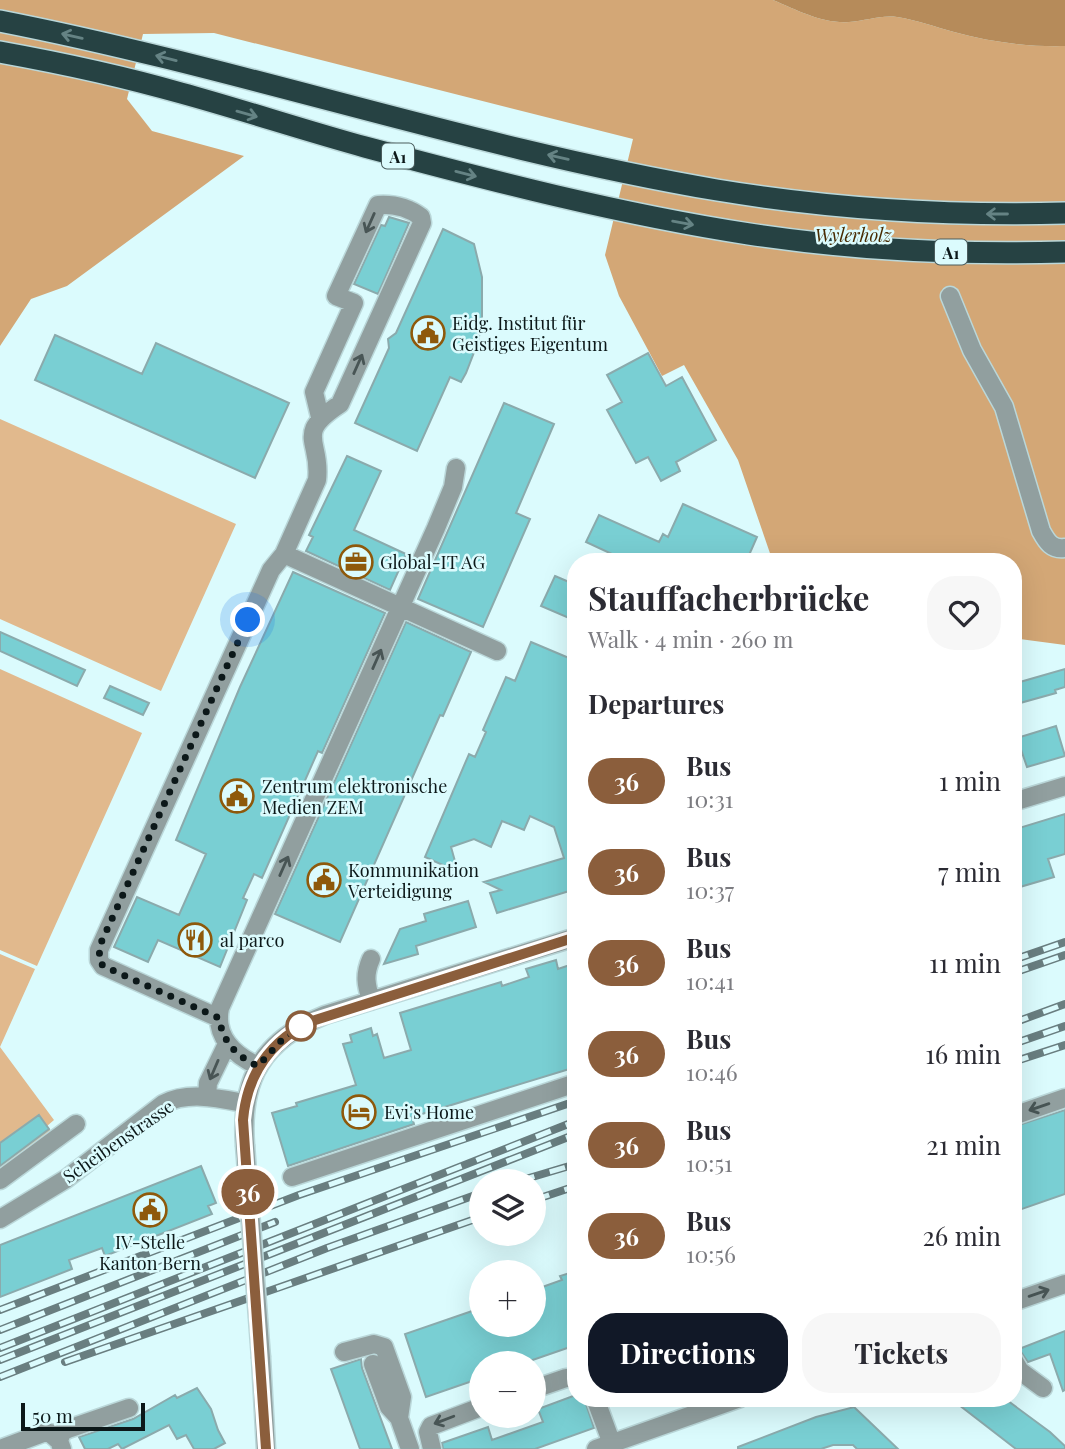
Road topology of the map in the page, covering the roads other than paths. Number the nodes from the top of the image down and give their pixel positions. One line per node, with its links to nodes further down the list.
1 (0, 21): 3 (highway, A1, one-way to 1)
2 (0, 52): 4 (highway, A1, one-way to 4)
3 (1065, 213)
4 (1065, 252)
5 (950, 296): 10 (street)
6 (346, 322): 7 (street); 7 (street, one-way to 6); 8 (street)
7 (372, 334): 8 (street, one-way to 7)
8 (320, 417): 11 (street)
9 (456, 468): 12 (street)
10 (1065, 548)
11 (284, 554): 12 (street); 19 (street)
12 (401, 607): 13 (street); 19 (street, one-way to 12)
13 (497, 651)
14 (1065, 786): 15 (street)
15 (1022, 799)
16 (567, 940): 18 (street)
17 (371, 959): 18 (street)
18 (371, 1001): 21 (street)
19 (219, 1018): 20 (street)
20 (227, 1044): 21 (street); 23 (street, one-way to 23)
21 (258, 1066): 25 (street)
22 (567, 1086): 28 (street)
23 (206, 1097): 25 (street, Scheibenstrasse); 30 (street, Scheibenstrasse)
24 (1065, 1098): 26 (street, one-way to 26)
25 (244, 1103): 47 (street, bridge)
26 (1022, 1113)
27 (76, 1124): 29 (street)
28 (292, 1177)
29 (0, 1180)
30 (0, 1219)
31 (1065, 1284): 32 (street, one-way to 31)
32 (1022, 1299)
33 (344, 1352): 43 (street)
34 (373, 1364): 43 (street)
35 (1022, 1372): 38 (street)
36 (567, 1378): 37 (street)
37 (546, 1384)
38 (1043, 1388)
39 (597, 1407): 45 (street)
40 (714, 1407): 45 (street)
41 (129, 1408): 44 (street)
42 (469, 1412): 49 (street, one-way to 49)
43 (399, 1418): 48 (street)
44 (60, 1445): 46 (street)
45 (604, 1446)
46 (0, 1449)
47 (266, 1449)
48 (410, 1449)
49 (432, 1449)

